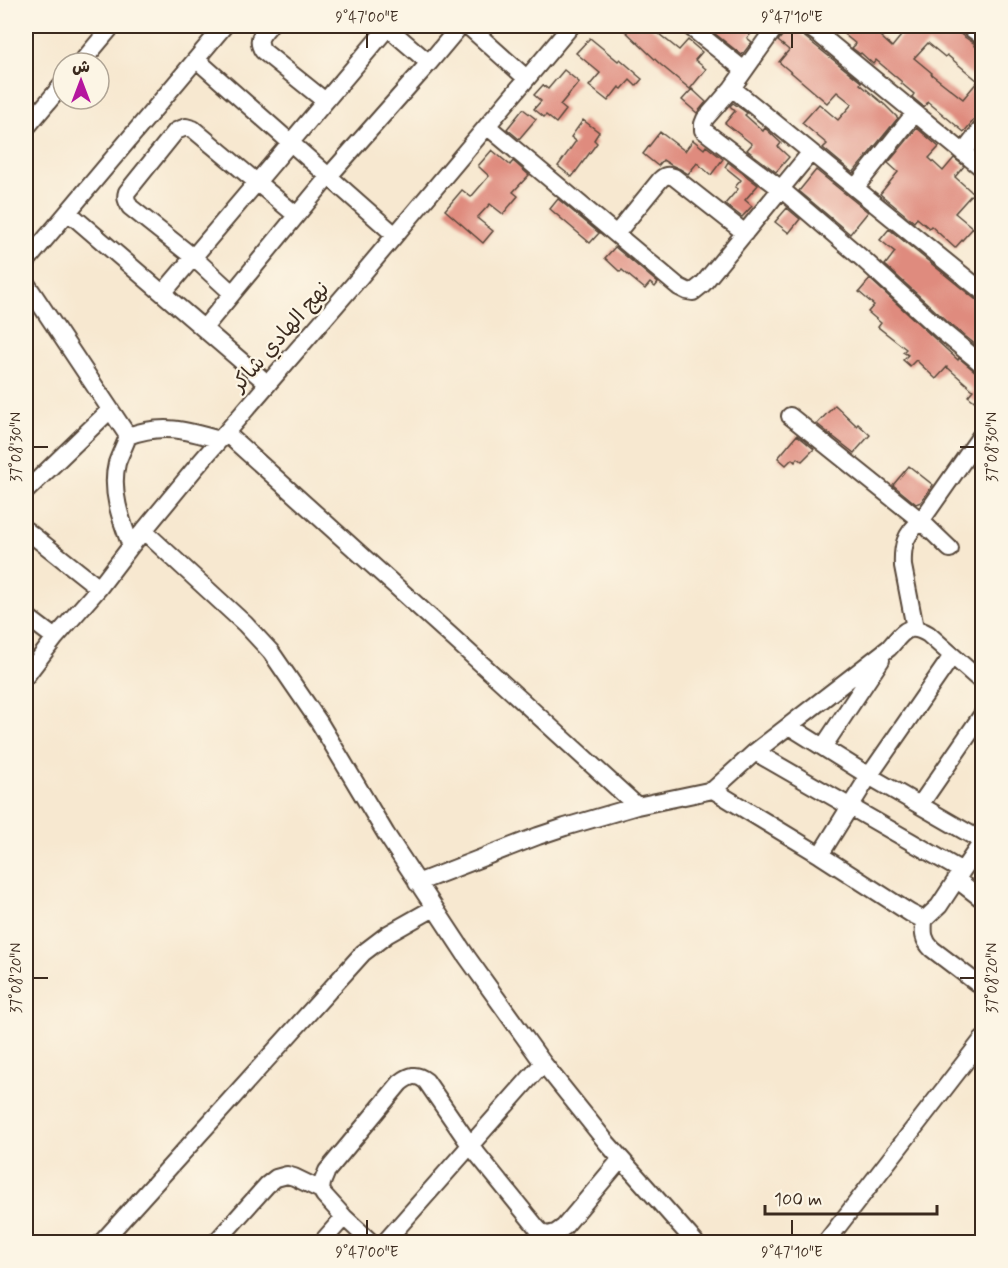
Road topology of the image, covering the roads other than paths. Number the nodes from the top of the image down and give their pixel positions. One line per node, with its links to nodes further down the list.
1 (112, 26): 13 (street)
2 (224, 26): 14 (street)
3 (269, 26): 20 (street)
4 (387, 26): 15 (street); 20 (street)
5 (460, 26): 15 (street)
6 (468, 26): 17 (street)
7 (571, 26): 17 (street, نهج الهادي شاكر)
8 (689, 26): 16 (street)
9 (776, 26): 16 (street)
10 (968, 26): 12 (street)
11 (818, 29): 21 (street)
12 (982, 36)
13 (91, 51)
14 (197, 60): 25 (street); 33 (street)
15 (429, 63): 29 (street)
16 (744, 70): 18 (street)
17 (526, 78): 22 (street, نهج الهادي شاكر)
18 (732, 88): 26 (street); 32 (street)
19 (51, 98): 23 (street)
20 (325, 101): 25 (street)
21 (915, 113): 27 (street); 31 (street)
22 (487, 126): 36 (street); 37 (street, نهج الهادي شاكر)
23 (26, 128)
24 (982, 128): 27 (street)
25 (290, 143): 29 (street); 30 (street)
26 (811, 152): 31 (street); 32 (street)
27 (963, 153): 28 (street)
28 (982, 168)
29 (329, 176): 34 (street); 37 (street)
30 (256, 183): 34 (street); 38 (street); 38 (street)
31 (855, 188): 41 (street)
32 (781, 189): 35 (street); 45 (street)
33 (68, 212): 39 (street); 43 (street)
34 (296, 215): 42 (street)
35 (745, 233): 36 (street); 36 (street)
36 (616, 234)
37 (395, 235): 46 (street, نهج الهادي شاكر)
38 (193, 257): 42 (street); 43 (street)
39 (26, 262)
40 (26, 284): 47 (street)
41 (982, 291)
42 (232, 292): 44 (street)
43 (163, 293): 44 (street)
44 (204, 328): 46 (street)
45 (982, 364)
46 (268, 384): 51 (street, نهج الهادي شاكر)
47 (110, 410): 50 (street); 52 (street)
48 (790, 416): 53 (street)
49 (982, 434): 53 (street)
50 (128, 436): 51 (street); 56 (street)
51 (223, 437): 55 (street, نهج الهادي شاكر); 73 (street)
52 (26, 491)
53 (921, 521): 57 (street); 60 (street)
54 (26, 530): 58 (street)
55 (144, 531): 56 (street, نهج الهادي شاكر); 78 (street)
56 (131, 546): 58 (street, نهج الهادي شاكر)
57 (950, 549)
58 (99, 588): 61 (street, نهج الهادي شاكر)
59 (26, 616): 61 (street)
60 (915, 628): 62 (street); 63 (street)
61 (55, 638): 64 (street, نهج الهادي شاكر)
62 (889, 648): 67 (street); 68 (street)
63 (952, 656): 65 (street); 70 (street)
64 (26, 676)
65 (982, 682)
66 (982, 715): 72 (street)
67 (789, 726): 68 (street); 69 (street)
68 (823, 747): 70 (street)
69 (755, 752): 71 (street); 74 (street)
70 (869, 776): 72 (street); 74 (street)
71 (713, 790): 73 (street); 76 (street)
72 (921, 805): 75 (street)
73 (637, 806): 78 (street)
74 (850, 806): 76 (street); 77 (street)
75 (982, 841): 77 (street)
76 (820, 855): 81 (street)
77 (959, 875): 79 (street); 81 (street)
78 (417, 883): 80 (street)
79 (982, 899)
80 (434, 908): 84 (street); 89 (street)
81 (924, 921): 82 (street)
82 (982, 987)
83 (982, 1040): 95 (street)
84 (543, 1063): 85 (street); 86 (street)
85 (470, 1145): 86 (street); 87 (street); 93 (street)
86 (621, 1159): 94 (street)
87 (321, 1190): 88 (street); 90 (street)
88 (344, 1217): 91 (street); 92 (street)
89 (102, 1242)
90 (216, 1242)
91 (322, 1242)
92 (371, 1242)
93 (385, 1242)
94 (695, 1242)
95 (826, 1242)

